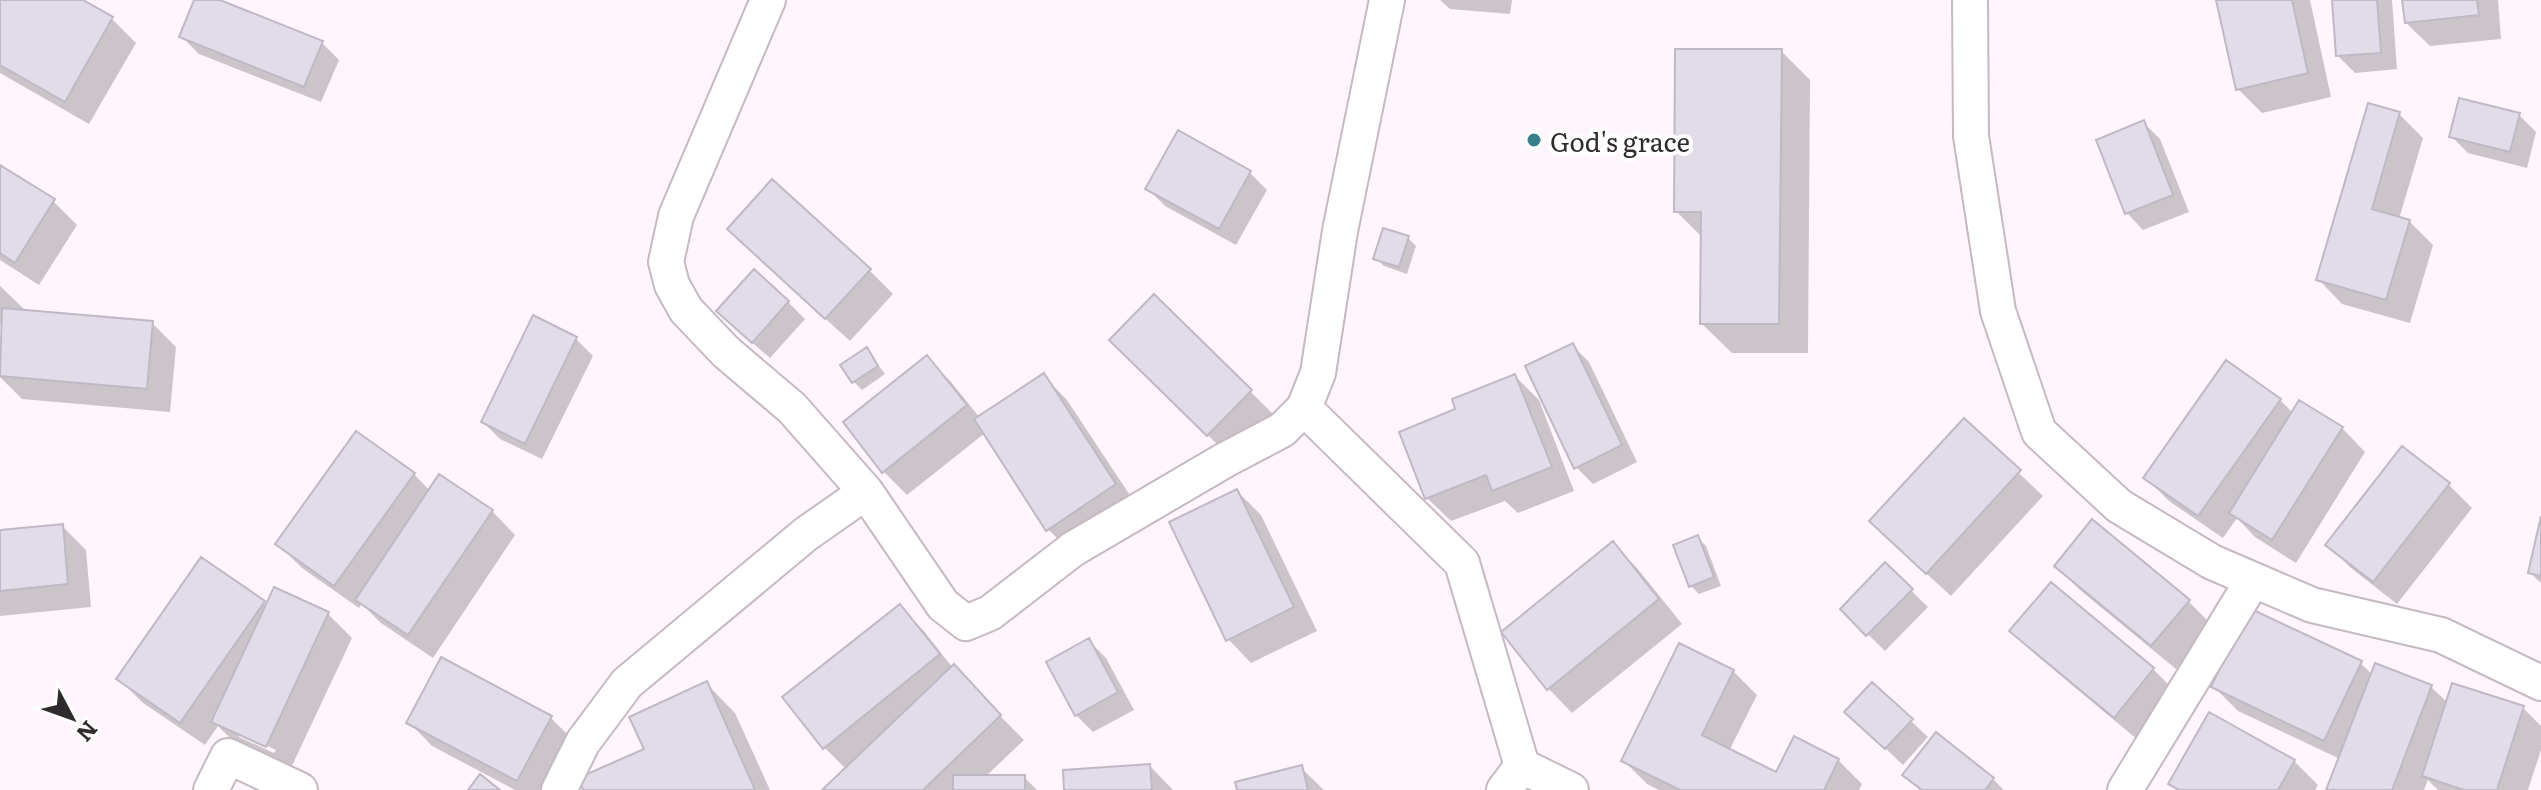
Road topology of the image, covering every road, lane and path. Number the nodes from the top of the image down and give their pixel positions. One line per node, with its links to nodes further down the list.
1 (768, 0): 5 (street)
2 (1387, 0): 4 (street)
3 (1970, 0): 6 (street)
4 (1304, 408): 5 (street); 8 (street)
5 (866, 492): 11 (street)
6 (2253, 580): 7 (street); 13 (street)
7 (2541, 683)
8 (1513, 778): 12 (street)
9 (211, 790): 10 (street)
10 (300, 790)
11 (559, 790)
12 (1571, 790)
13 (2125, 790)

